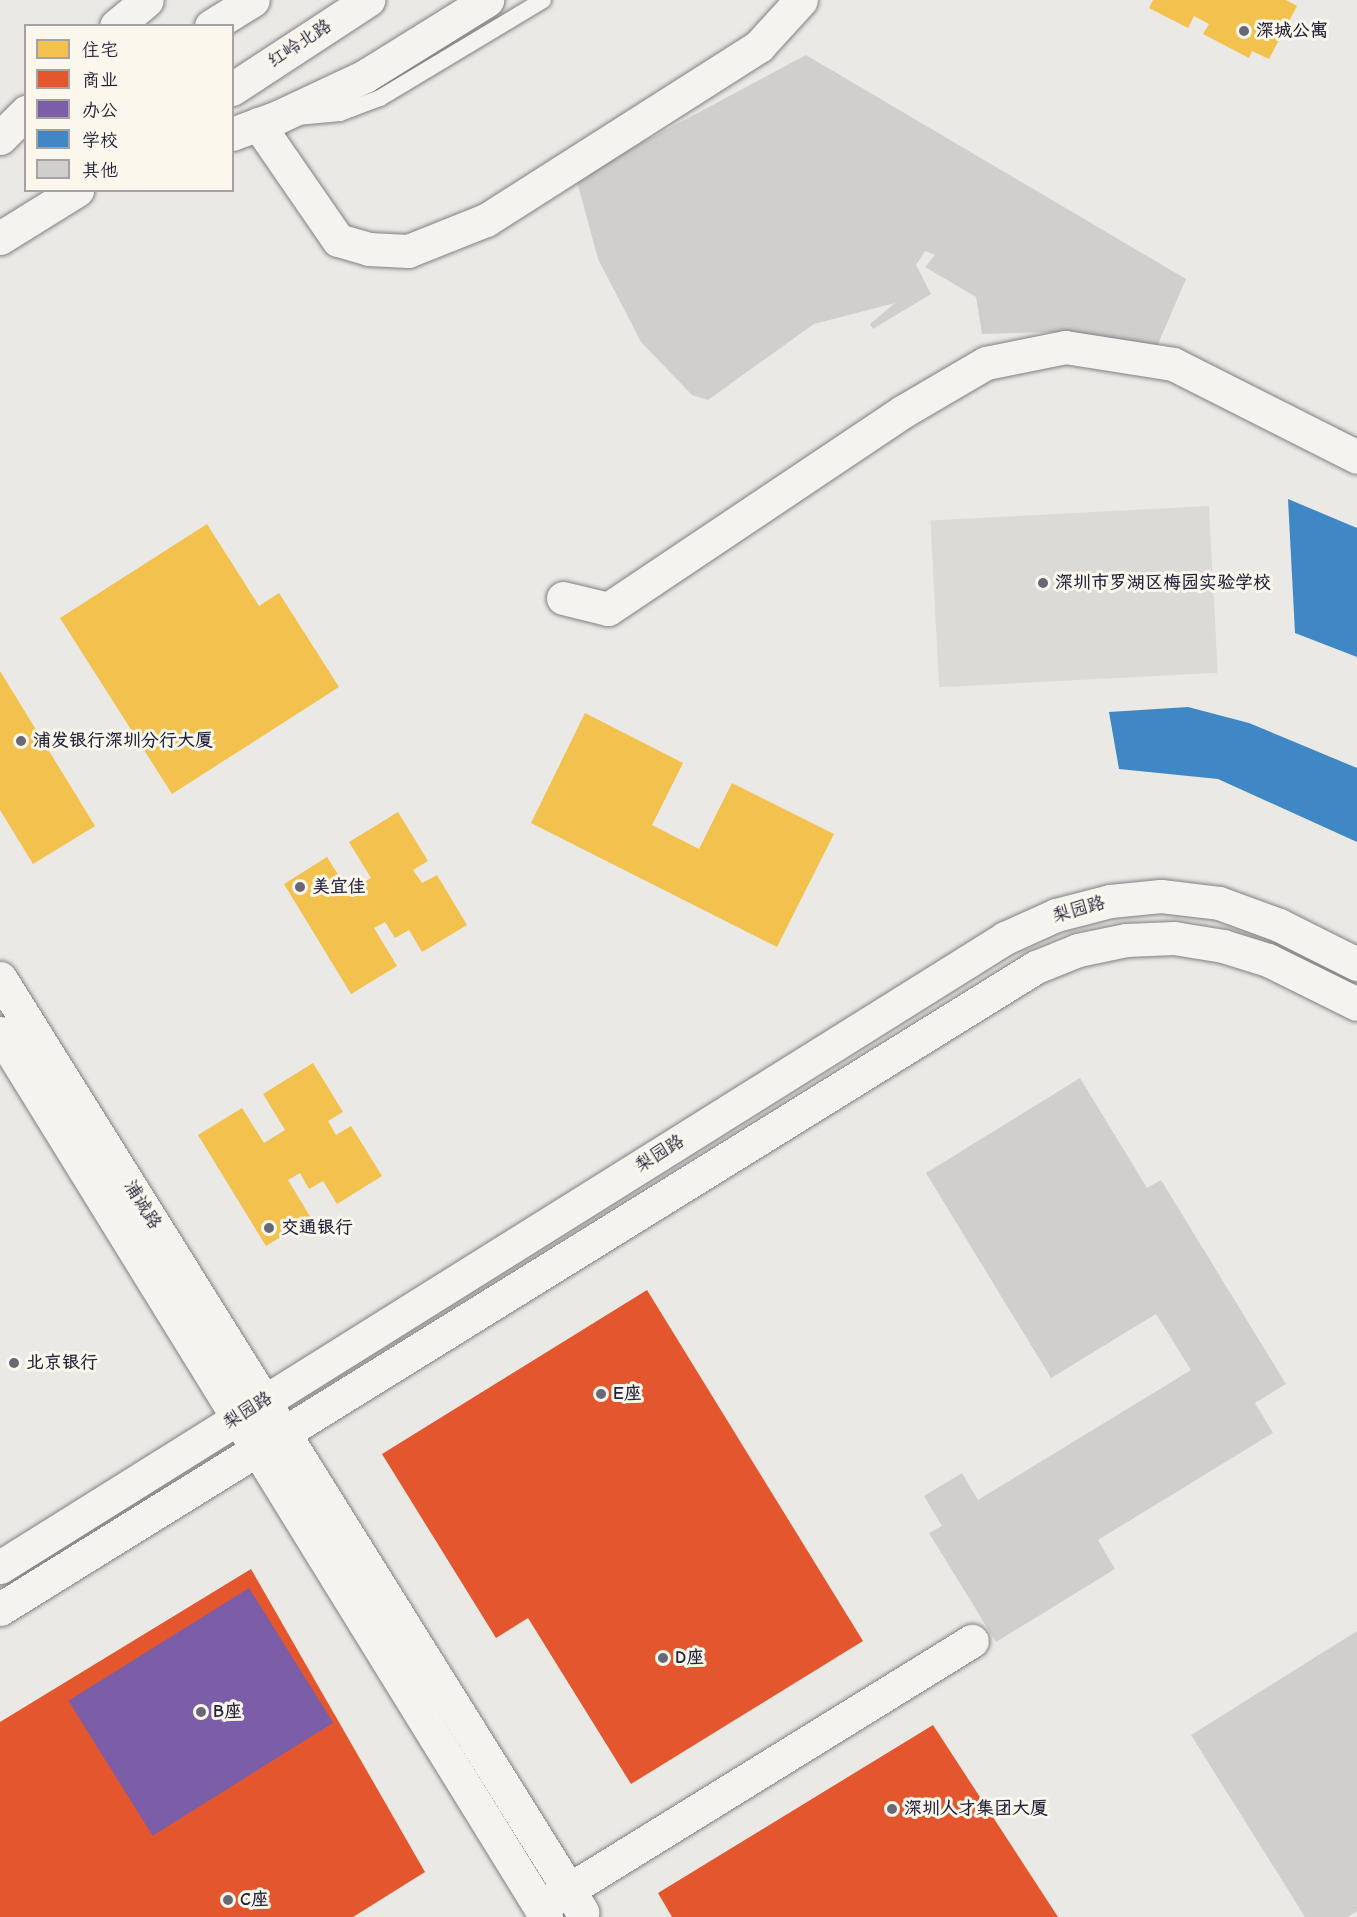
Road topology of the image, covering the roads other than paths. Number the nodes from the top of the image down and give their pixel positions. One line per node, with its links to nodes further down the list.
1 (253, 0): 6 (street)
2 (368, 0): 7 (street, 红岭北路)
3 (488, 0): 9 (street)
4 (543, 0): 9 (lane)
5 (801, 0): 9 (street)
6 (214, 24)
7 (234, 88)
8 (24, 114): 10 (street)
9 (256, 125)
10 (0, 138)
11 (24, 138): 12 (street)
12 (0, 153)
13 (74, 192): 14 (street)
14 (0, 238)
15 (1357, 457): 16 (street)
16 (562, 598)
17 (1357, 963): 21 (street, 梨园路)
18 (0, 978): 21 (street, 浦诚路)
19 (1357, 1004): 22 (street, 梨园路)
20 (0, 1033): 21 (street, 浦诚路)
21 (251, 1410): 22 (street, 浦诚路); 23 (street, 梨园路)
22 (270, 1441): 24 (street, 梨园路); 26 (street); 27 (street)
23 (0, 1567)
24 (0, 1609)
25 (972, 1641): 26 (street)
26 (575, 1904): 27 (street)
27 (537, 1914)

